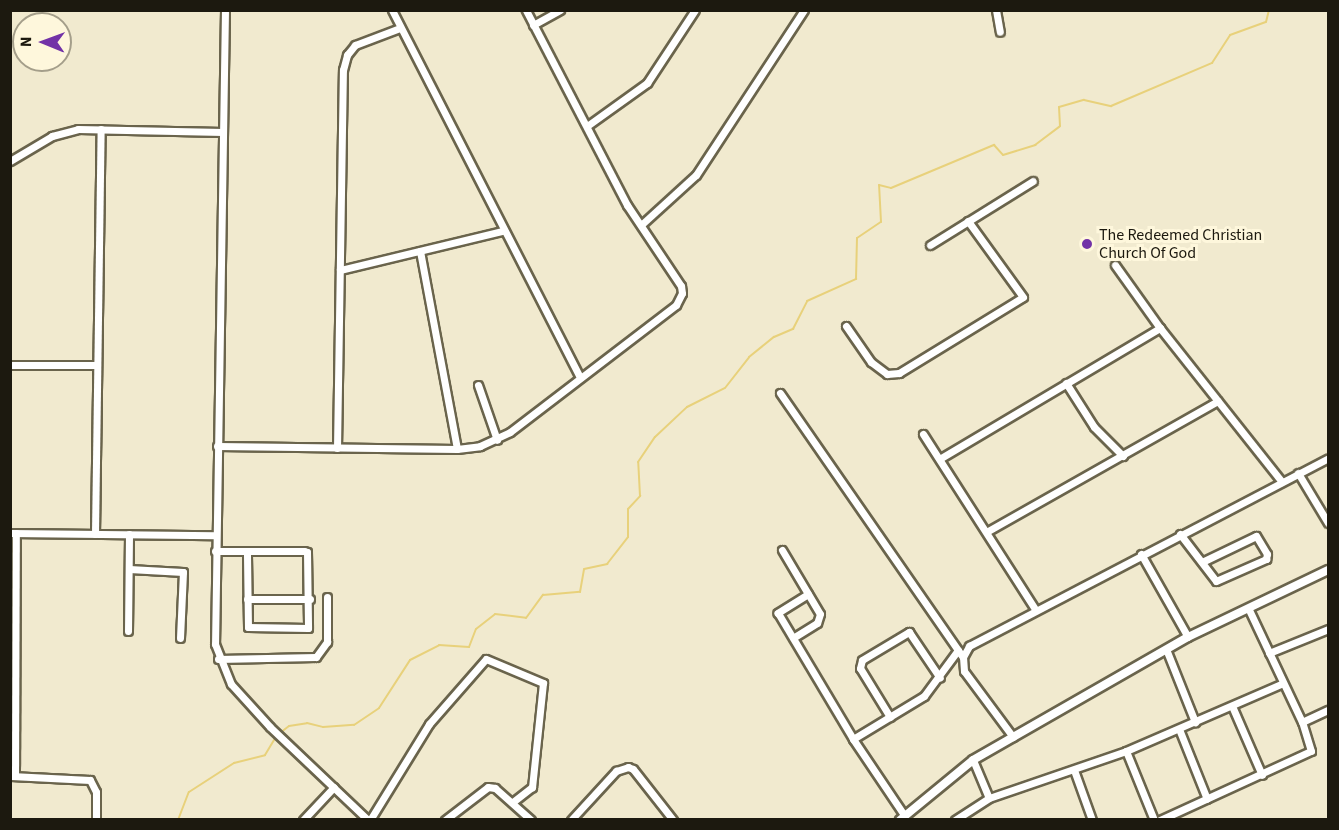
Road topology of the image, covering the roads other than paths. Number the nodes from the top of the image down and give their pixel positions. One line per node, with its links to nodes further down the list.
1 (225, 10): 13 (street)
2 (392, 10): 9 (street)
3 (526, 10): 8 (street)
4 (560, 10): 8 (street)
5 (695, 10): 11 (street)
6 (804, 10): 17 (street)
7 (996, 10): 10 (street)
8 (533, 25): 11 (street)
9 (400, 28): 18 (street); 22 (street)
10 (1000, 32)
11 (587, 126): 17 (street)
12 (101, 129): 13 (street); 14 (street); 26 (street)
13 (223, 132): 34 (street)
14 (10, 161)
15 (1033, 182): 16 (street)
16 (968, 221): 19 (street); 23 (street)
17 (641, 225): 27 (street)
18 (503, 231): 20 (street); 27 (street)
19 (930, 245)
20 (420, 251): 22 (street); 36 (street)
21 (1115, 265): 24 (street)
22 (340, 270): 35 (street)
23 (846, 326)
24 (1160, 328): 28 (street); 31 (street)
25 (10, 364): 26 (street)
26 (97, 365): 45 (street)
27 (580, 378): 33 (street)
28 (1066, 383): 37 (street); 38 (street)
29 (478, 384): 33 (street)
30 (780, 393): 68 (street)
31 (1218, 401): 37 (street); 41 (street)
32 (923, 434): 38 (street)
33 (497, 440): 36 (street)
34 (217, 446): 35 (street); 48 (street)
35 (337, 448): 36 (street)
36 (457, 450)
37 (1123, 456): 43 (street)
38 (941, 458): 43 (street)
39 (1329, 458): 40 (street)
40 (1298, 473): 41 (street); 42 (street)
41 (1282, 482): 47 (street)
42 (1329, 523)
43 (988, 531): 61 (street)
44 (13, 533): 45 (street); 86 (street)
45 (95, 534): 46 (street)
46 (129, 534): 48 (street); 54 (street)
47 (1179, 534): 52 (street); 53 (street)
48 (215, 535): 50 (street)
49 (782, 550): 56 (street)
50 (215, 551): 51 (street); 71 (street)
51 (247, 551): 58 (street); 59 (street)
52 (1141, 554): 61 (street); 64 (street)
53 (1202, 562): 53 (street)
54 (129, 569): 63 (street); 65 (street)
55 (1329, 570): 60 (street)
56 (808, 594): 66 (street); 66 (street)
57 (327, 597): 71 (street)
58 (247, 599): 59 (street); 59 (street)
59 (310, 599)
60 (1248, 608): 64 (street); 69 (street)
61 (1035, 609): 70 (street)
62 (1329, 629): 69 (street)
63 (128, 631)
64 (1188, 637): 67 (street)
65 (180, 638)
66 (793, 638): 81 (street)
67 (1166, 649): 77 (street); 80 (street)
68 (958, 650): 70 (street); 72 (street)
69 (1269, 653): 73 (street)
70 (963, 657): 80 (street)
71 (219, 659): 87 (street)
72 (940, 678): 76 (street); 76 (street)
73 (1283, 683): 74 (street); 78 (street)
74 (1232, 706): 77 (street); 85 (street)
75 (1329, 710): 78 (street)
76 (890, 717): 81 (street)
77 (1195, 722): 79 (street)
78 (1302, 722): 85 (street)
79 (1179, 729): 82 (street); 89 (street)
80 (1013, 737): 83 (street)
81 (853, 740): 91 (street)
82 (1126, 751): 84 (street); 101 (street)
83 (973, 760): 88 (street); 91 (street)
84 (1074, 770): 88 (street); 100 (street)
85 (1262, 775): 89 (street)
86 (13, 776): 92 (street)
87 (334, 787): 93 (street); 94 (street)
88 (989, 798): 99 (street)
89 (1208, 799): 102 (street)
90 (513, 802): 94 (street); 95 (street); 96 (street)
91 (902, 817)
92 (96, 819)
93 (303, 819)
94 (369, 819)
95 (448, 819)
96 (531, 819)
97 (571, 819): 98 (street)
98 (673, 819)
99 (955, 819)
100 (1092, 819)
101 (1154, 819)
102 (1160, 819)

